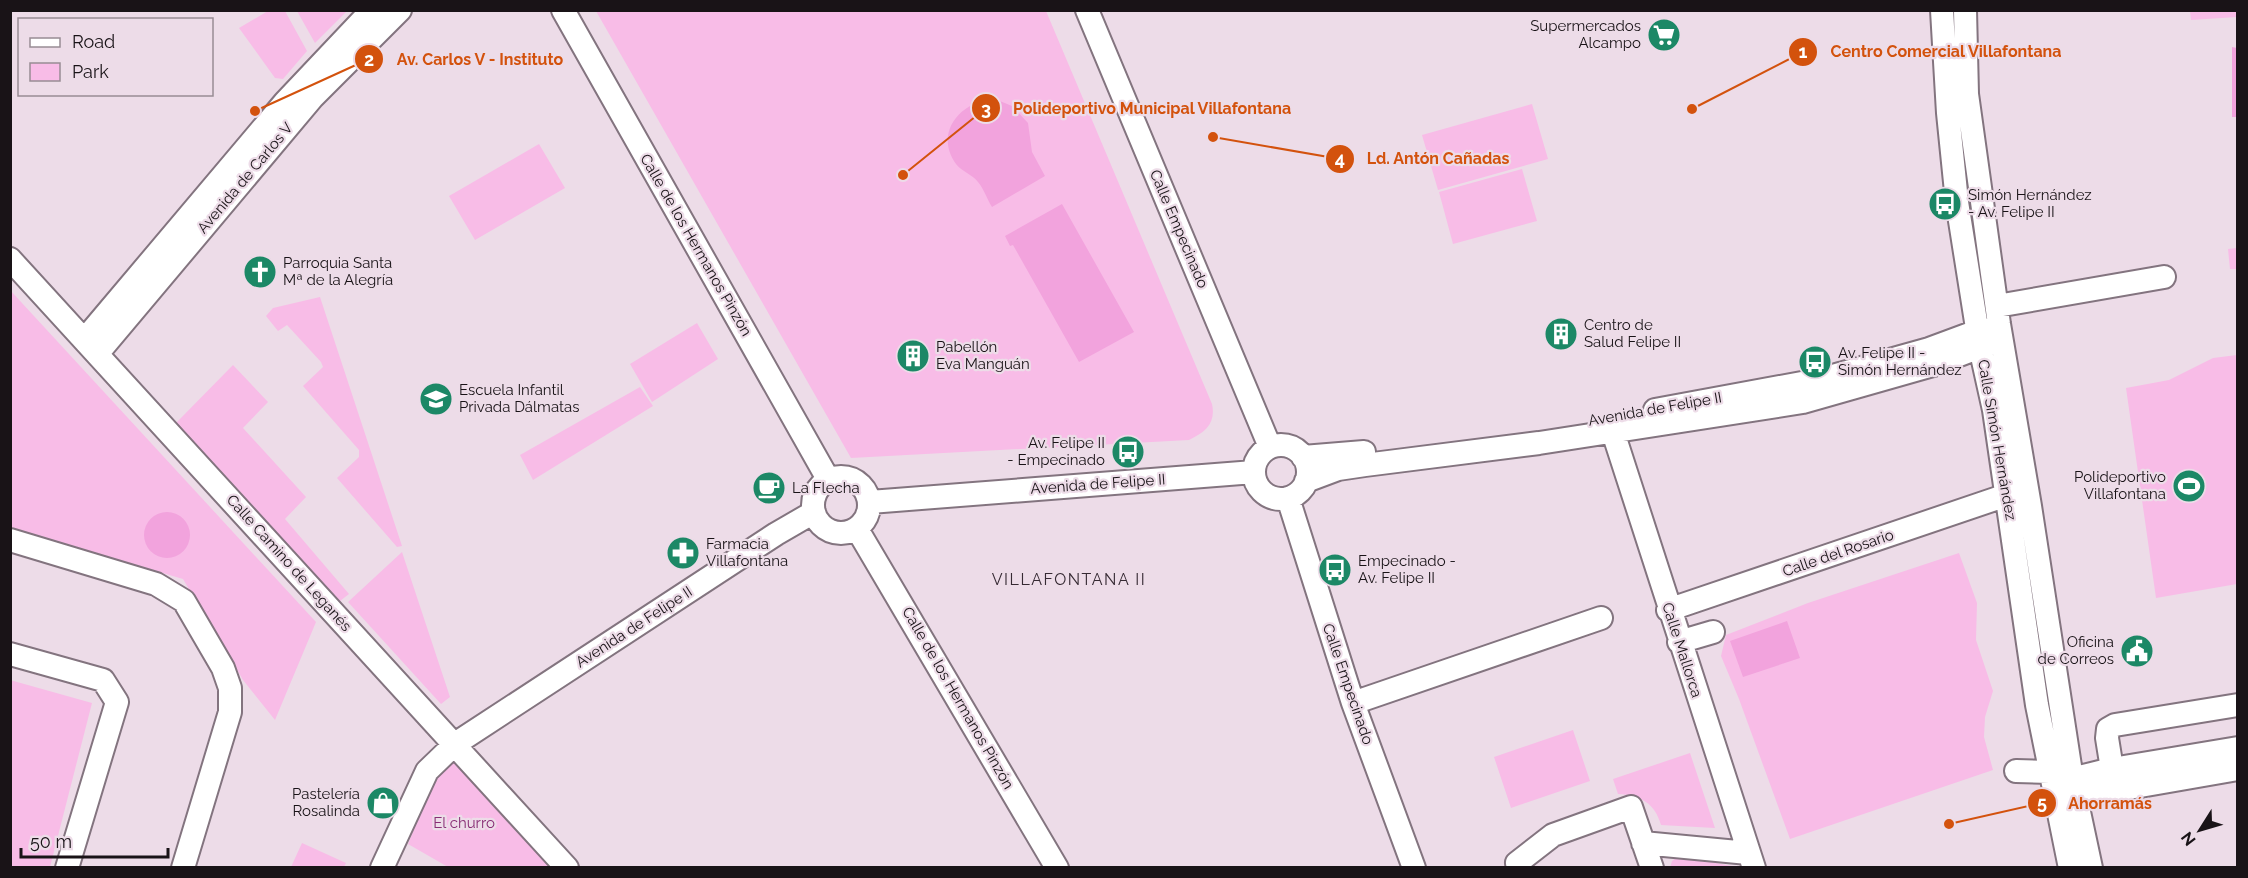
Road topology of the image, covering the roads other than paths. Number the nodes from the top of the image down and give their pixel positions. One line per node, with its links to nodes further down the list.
1 (372, 10): 10 (street, Avenida de Carlos V)
2 (400, 10): 10 (street, Avenida de Carlos V)
3 (563, 10): 17 (street, Calle de los Hermanos Pinzón)
4 (1087, 10): 14 (street, Calle Empecinado)
5 (1942, 10): 9 (street, Calle Simón Hernández)
6 (1965, 10): 9 (street, Calle Simón Hernández)
7 (10, 259): 10 (street, Calle Camino de Leganés)
8 (2164, 277): 9 (street)
9 (1991, 329): 11 (street, Avenida de Felipe II); 12 (street, Calle Simón Hernández); 15 (street, Avenida de Felipe II); 37 (street, Calle Simón Hernández)
10 (91, 346): 32 (street, Calle Camino de Leganés)
11 (1933, 365): 12 (street, Avenida de Felipe II); 13 (street, Avenida de Felipe II)
12 (1988, 382): 19 (street, Calle Simón Hernández)
13 (1613, 432): 18 (street, Avenida de Felipe II); 25 (street, Calle Mallorca)
14 (1270, 447): 15 (street); 16 (street)
15 (1303, 457): 18 (street)
16 (1254, 472): 20 (street); 21 (street, Avenida de Felipe II)
17 (828, 479): 21 (street); 22 (street)
18 (1306, 481): 20 (street)
19 (2007, 495): 25 (street, Calle del Rosario); 37 (street, Calle Simón Hernández)
20 (1288, 498): 30 (street, Calle Empecinado)
21 (870, 502): 23 (street)
22 (814, 512): 23 (street); 32 (street, Avenida de Felipe II)
23 (857, 529): 44 (street, Calle de los Hermanos Pinzón)
24 (10, 540): 41 (street)
25 (1668, 610): 28 (street, Calle Mallorca)
26 (1601, 618): 30 (street)
27 (1713, 632): 28 (street)
28 (1679, 642): 39 (street, Calle Mallorca)
29 (10, 654): 40 (street)
30 (1353, 703): 45 (street, Calle Empecinado)
31 (2238, 705): 34 (street)
32 (455, 744): 42 (street, Avenida de Felipe II); 43 (street, Calle Camino de Leganés)
33 (2238, 748): 34 (street)
34 (2112, 769): 37 (street)
35 (2238, 769): 37 (street)
36 (2016, 771): 37 (street)
37 (2061, 787): 48 (street, Calle Simón Hernández); 49 (street, Calle Simón Hernández)
38 (1643, 843): 39 (street); 46 (street); 47 (street)
39 (1751, 860)
40 (67, 867)
41 (183, 867)
42 (382, 867)
43 (567, 867)
44 (1057, 867)
45 (1414, 867)
46 (1518, 867)
47 (1652, 867)
48 (2070, 867)
49 (2091, 867)

